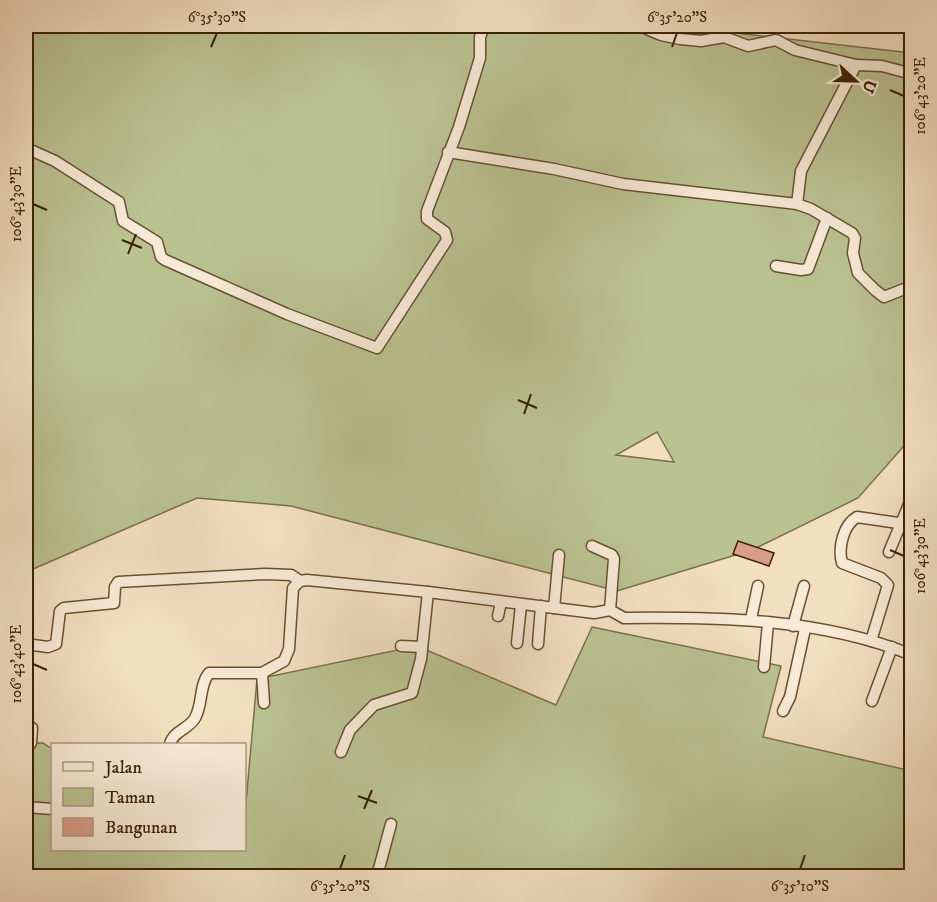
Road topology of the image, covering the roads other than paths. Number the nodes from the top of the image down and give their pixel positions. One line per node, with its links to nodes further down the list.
1 (484, 26): 6 (street)
2 (640, 26): 3 (street)
3 (856, 65): 4 (street); 7 (street)
4 (912, 74)
5 (26, 148): 6 (street)
6 (448, 152): 7 (street)
7 (797, 204): 8 (street)
8 (828, 219): 10 (street); 12 (street)
9 (776, 266): 10 (street)
10 (809, 266): 11 (street)
11 (813, 278)
12 (912, 286)
13 (912, 497): 14 (street)
14 (906, 524): 16 (street); 32 (street)
15 (591, 546): 26 (street)
16 (889, 552)
17 (560, 555): 25 (street)
18 (300, 581): 21 (street); 34 (street); 41 (street)
19 (758, 586): 28 (street)
20 (804, 586): 30 (street)
21 (428, 592): 22 (street); 37 (street)
22 (501, 602): 23 (street); 27 (street)
23 (521, 605): 24 (street); 33 (street)
24 (541, 606): 25 (street); 35 (street)
25 (554, 608): 26 (street)
26 (610, 610): 28 (street)
27 (498, 616)
28 (751, 619): 29 (street)
29 (768, 623): 30 (street); 40 (street)
30 (793, 626): 31 (street)
31 (805, 629): 32 (street); 44 (street)
32 (871, 641): 38 (street)
33 (517, 643)
34 (26, 644)
35 (538, 644)
36 (401, 646): 37 (street)
37 (422, 647): 48 (street)
38 (892, 647): 39 (street); 42 (street)
39 (912, 655)
40 (764, 667)
41 (262, 673): 43 (street); 46 (street)
42 (872, 701)
43 (264, 703)
44 (783, 711)
45 (26, 724): 47 (street)
46 (170, 743)
47 (26, 749)
48 (341, 752)
49 (26, 807): 50 (street)
50 (51, 809)
51 (391, 824): 52 (street)
52 (377, 876)

